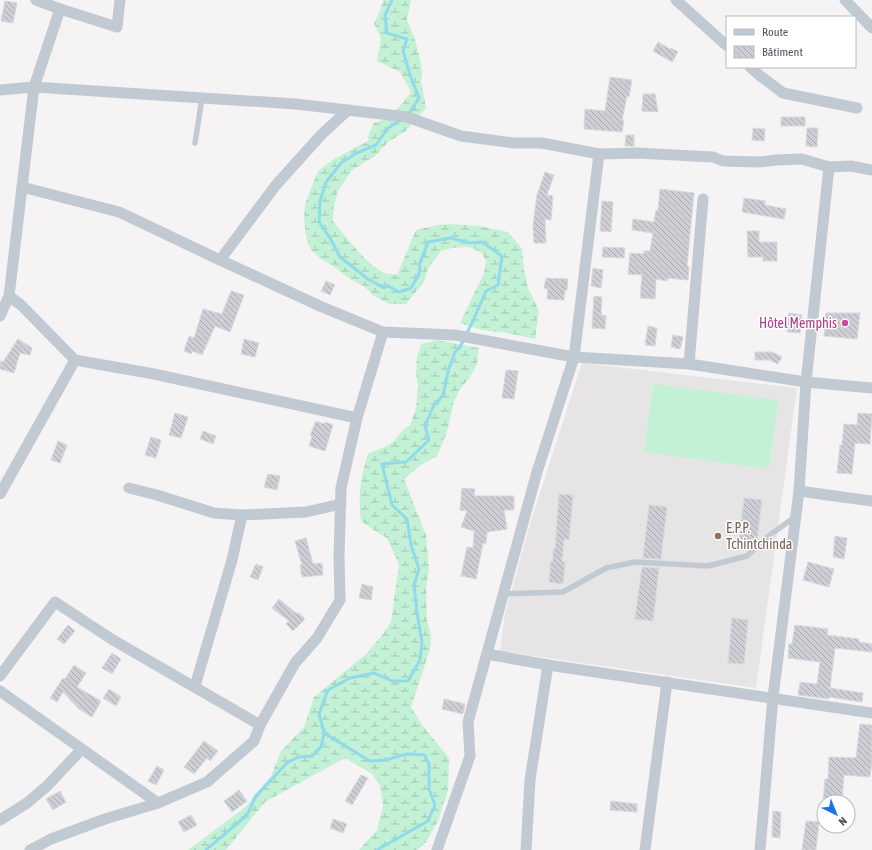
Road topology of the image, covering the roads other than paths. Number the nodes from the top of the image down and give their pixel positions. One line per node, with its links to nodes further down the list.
1 (36, 0): 5 (street)
2 (120, 0): 5 (street)
3 (676, 0): 7 (street)
4 (845, 0): 6 (street)
5 (60, 9): 9 (street)
6 (872, 28)
7 (726, 45)
8 (751, 68): 12 (street)
9 (34, 87): 10 (street); 11 (street); 18 (street)
10 (0, 90)
11 (202, 98): 13 (street); 14 (lane)
12 (857, 108)
13 (348, 110): 15 (street); 20 (street)
14 (195, 143)
15 (599, 154): 16 (street); 24 (street)
16 (829, 167): 17 (street); 27 (street)
17 (872, 170)
18 (22, 187): 20 (street); 21 (street)
19 (703, 200): 26 (street)
20 (220, 260): 23 (street)
21 (9, 296): 22 (street); 25 (street)
22 (0, 316)
23 (383, 332): 24 (street); 29 (street)
24 (574, 357): 26 (street); 37 (street)
25 (75, 360): 29 (street); 32 (street)
26 (689, 364): 27 (street)
27 (806, 382): 28 (street); 31 (street)
28 (872, 388)
29 (357, 418): 34 (street)
30 (129, 488): 35 (street)
31 (798, 491): 33 (street); 36 (street)
32 (0, 494)
33 (872, 501)
34 (341, 504): 35 (street); 46 (street)
35 (242, 515): 42 (street)
36 (795, 517): 37 (lane); 44 (street)
37 (504, 594): 38 (street)
38 (487, 654): 39 (street); 51 (street)
39 (548, 666): 41 (street); 52 (street)
40 (0, 676): 42 (street)
41 (667, 682): 44 (street); 53 (street)
42 (195, 686): 46 (street)
43 (0, 691): 47 (street)
44 (772, 697): 45 (street); 54 (street)
45 (872, 712)
46 (260, 725): 48 (street)
47 (80, 750): 48 (street); 49 (street)
48 (158, 803): 50 (street)
49 (0, 820)
50 (30, 850)
51 (437, 850)
52 (526, 850)
53 (645, 850)
54 (760, 850)

